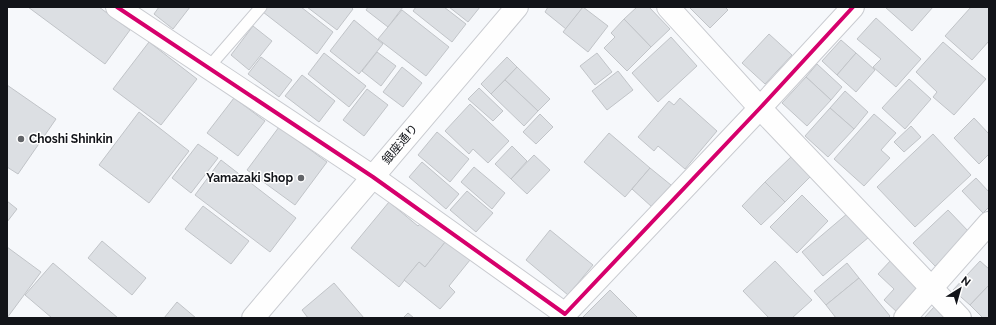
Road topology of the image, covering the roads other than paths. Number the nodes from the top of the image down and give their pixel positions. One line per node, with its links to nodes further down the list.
1 (117, 7): 6 (street)
2 (261, 7): 6 (lane)
3 (517, 7): 8 (street, 銀座通り)
4 (668, 7): 7 (street)
5 (852, 7): 7 (street)
6 (208, 68): 8 (street)
7 (760, 108): 8 (street); 10 (street)
8 (373, 177): 11 (street, 銀座通り)
9 (989, 223): 10 (street)
10 (931, 288): 12 (street); 13 (street)
11 (253, 318)
12 (905, 318)
13 (960, 318)

